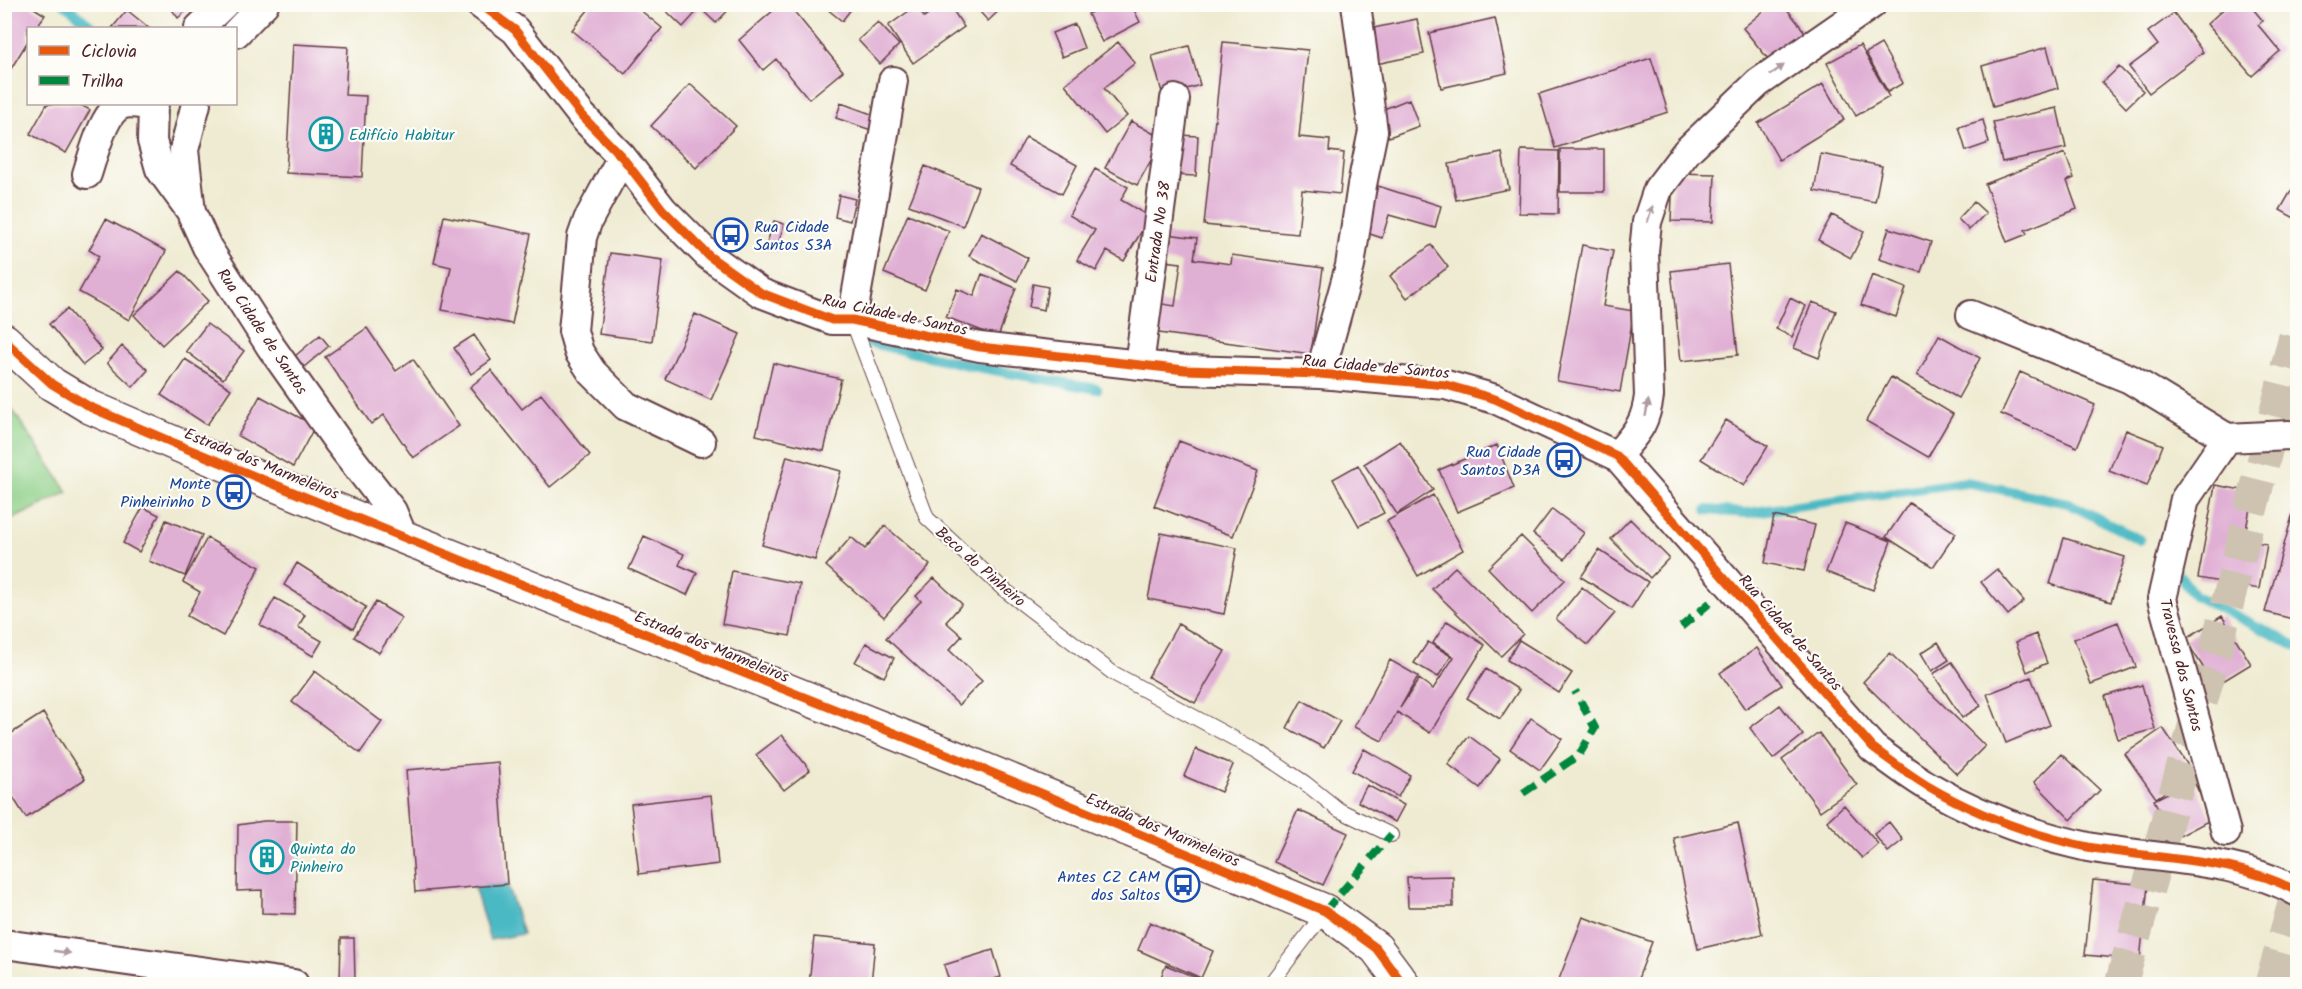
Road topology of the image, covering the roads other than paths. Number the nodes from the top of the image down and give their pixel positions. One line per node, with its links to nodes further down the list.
1 (224, 4): 6 (street)
2 (264, 4): 7 (street)
3 (480, 4): 13 (street, Rua Cidade de Santos)
4 (1356, 4): 20 (street)
5 (1872, 4): 24 (street, one-way to 5)
6 (200, 27)
7 (237, 32)
8 (893, 81): 17 (street)
9 (1175, 99): 19 (street, Entrada No 38)
10 (123, 105): 14 (street)
11 (153, 105): 15 (street)
12 (196, 105): 15 (street, Rua Cidade de Santos)
13 (622, 157): 17 (street, Rua Cidade de Santos); 23 (street)
14 (87, 174)
15 (191, 212): 25 (street, Rua Cidade de Santos)
16 (1971, 315): 22 (street)
17 (852, 320): 19 (street, Rua Cidade de Santos); 27 (lane, Beco do Pinheiro)
18 (4, 340): 25 (main road, Estrada dos Marmeleiros)
19 (1139, 365): 20 (street, Rua Cidade de Santos)
20 (1320, 374): 24 (street, Rua Cidade de Santos)
21 (2298, 437): 22 (street)
22 (2227, 438): 26 (street, Travessa dos Santos)
23 (701, 442)
24 (1617, 456): 28 (street, Rua Cidade de Santos)
25 (403, 537): 29 (main road, Estrada dos Marmeleiros)
26 (2226, 832)
27 (1391, 835)
28 (2298, 892)
29 (1325, 911): 32 (lane); 33 (main road, Estrada dos Marmeleiros)
30 (4, 944): 31 (street, one-way to 31)
31 (294, 984)
32 (1270, 984)
33 (1403, 984)

